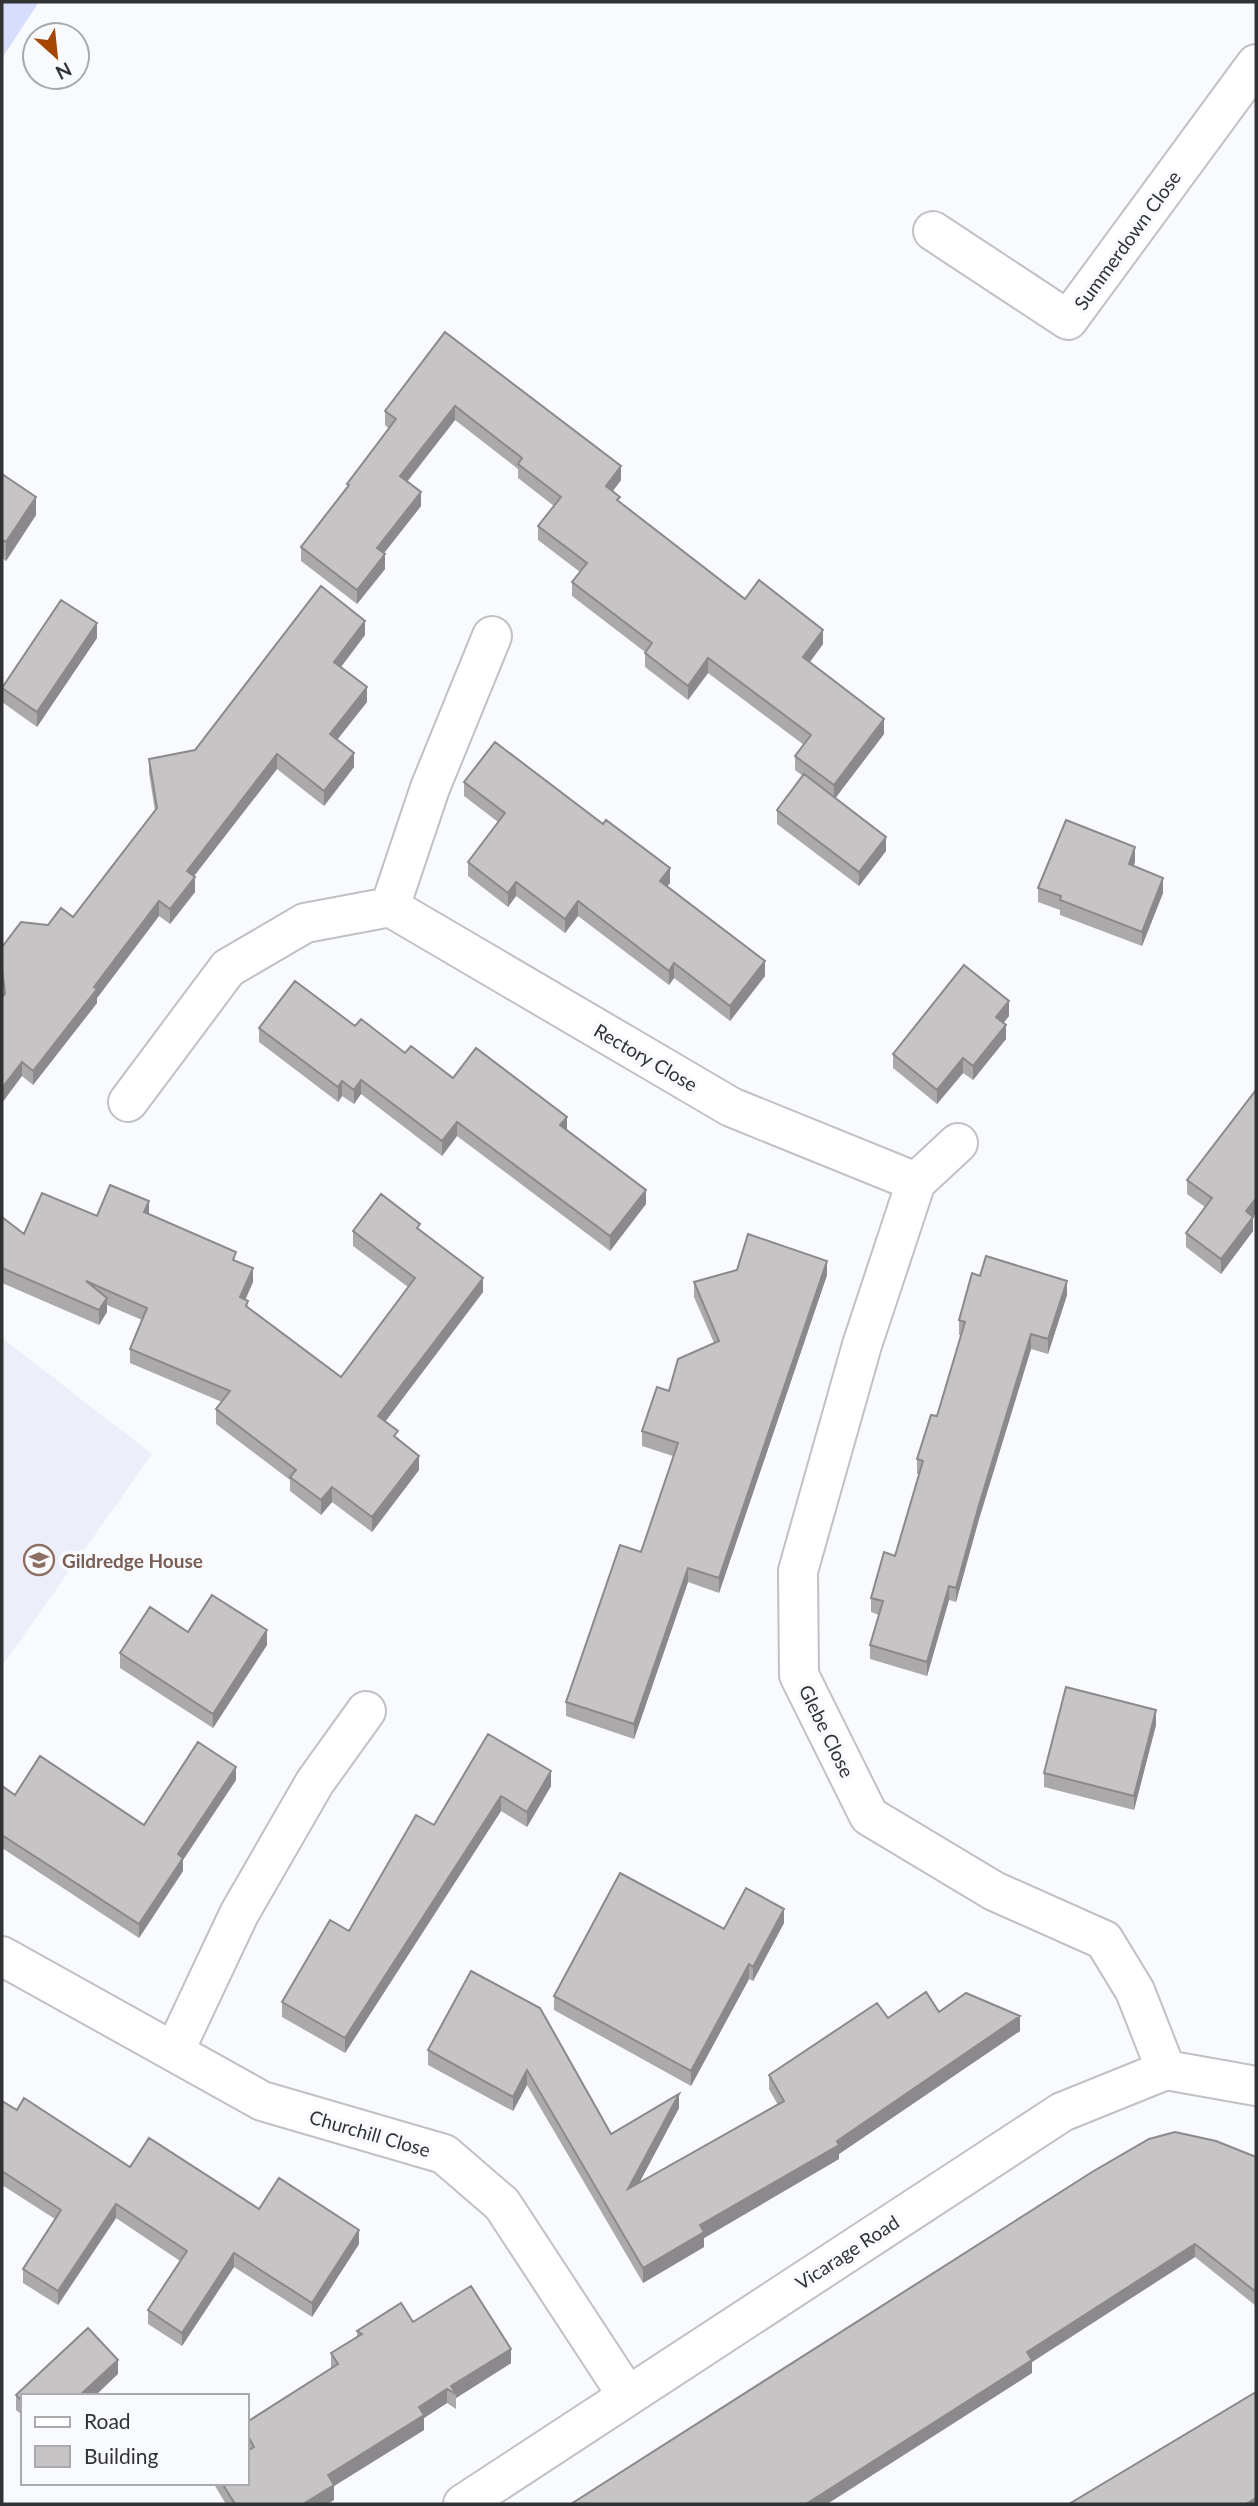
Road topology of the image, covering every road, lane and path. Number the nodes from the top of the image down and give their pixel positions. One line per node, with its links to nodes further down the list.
1 (1256, 64): 2 (street, Summerdown Close)
2 (933, 231)
3 (492, 636): 4 (street)
4 (390, 908): 5 (street); 7 (street, Rectory Close)
5 (128, 1102)
6 (958, 1143): 7 (street, Glebe Close)
7 (916, 1182): 11 (street, Glebe Close)
8 (366, 1711): 10 (street)
9 (2, 1956): 10 (street, Churchill Close)
10 (174, 2052): 13 (street, Churchill Close)
11 (1166, 2070): 12 (street); 13 (street, Vicarage Road)
12 (1256, 2086)
13 (627, 2395): 14 (street, Vicarage Road)
14 (463, 2504)

